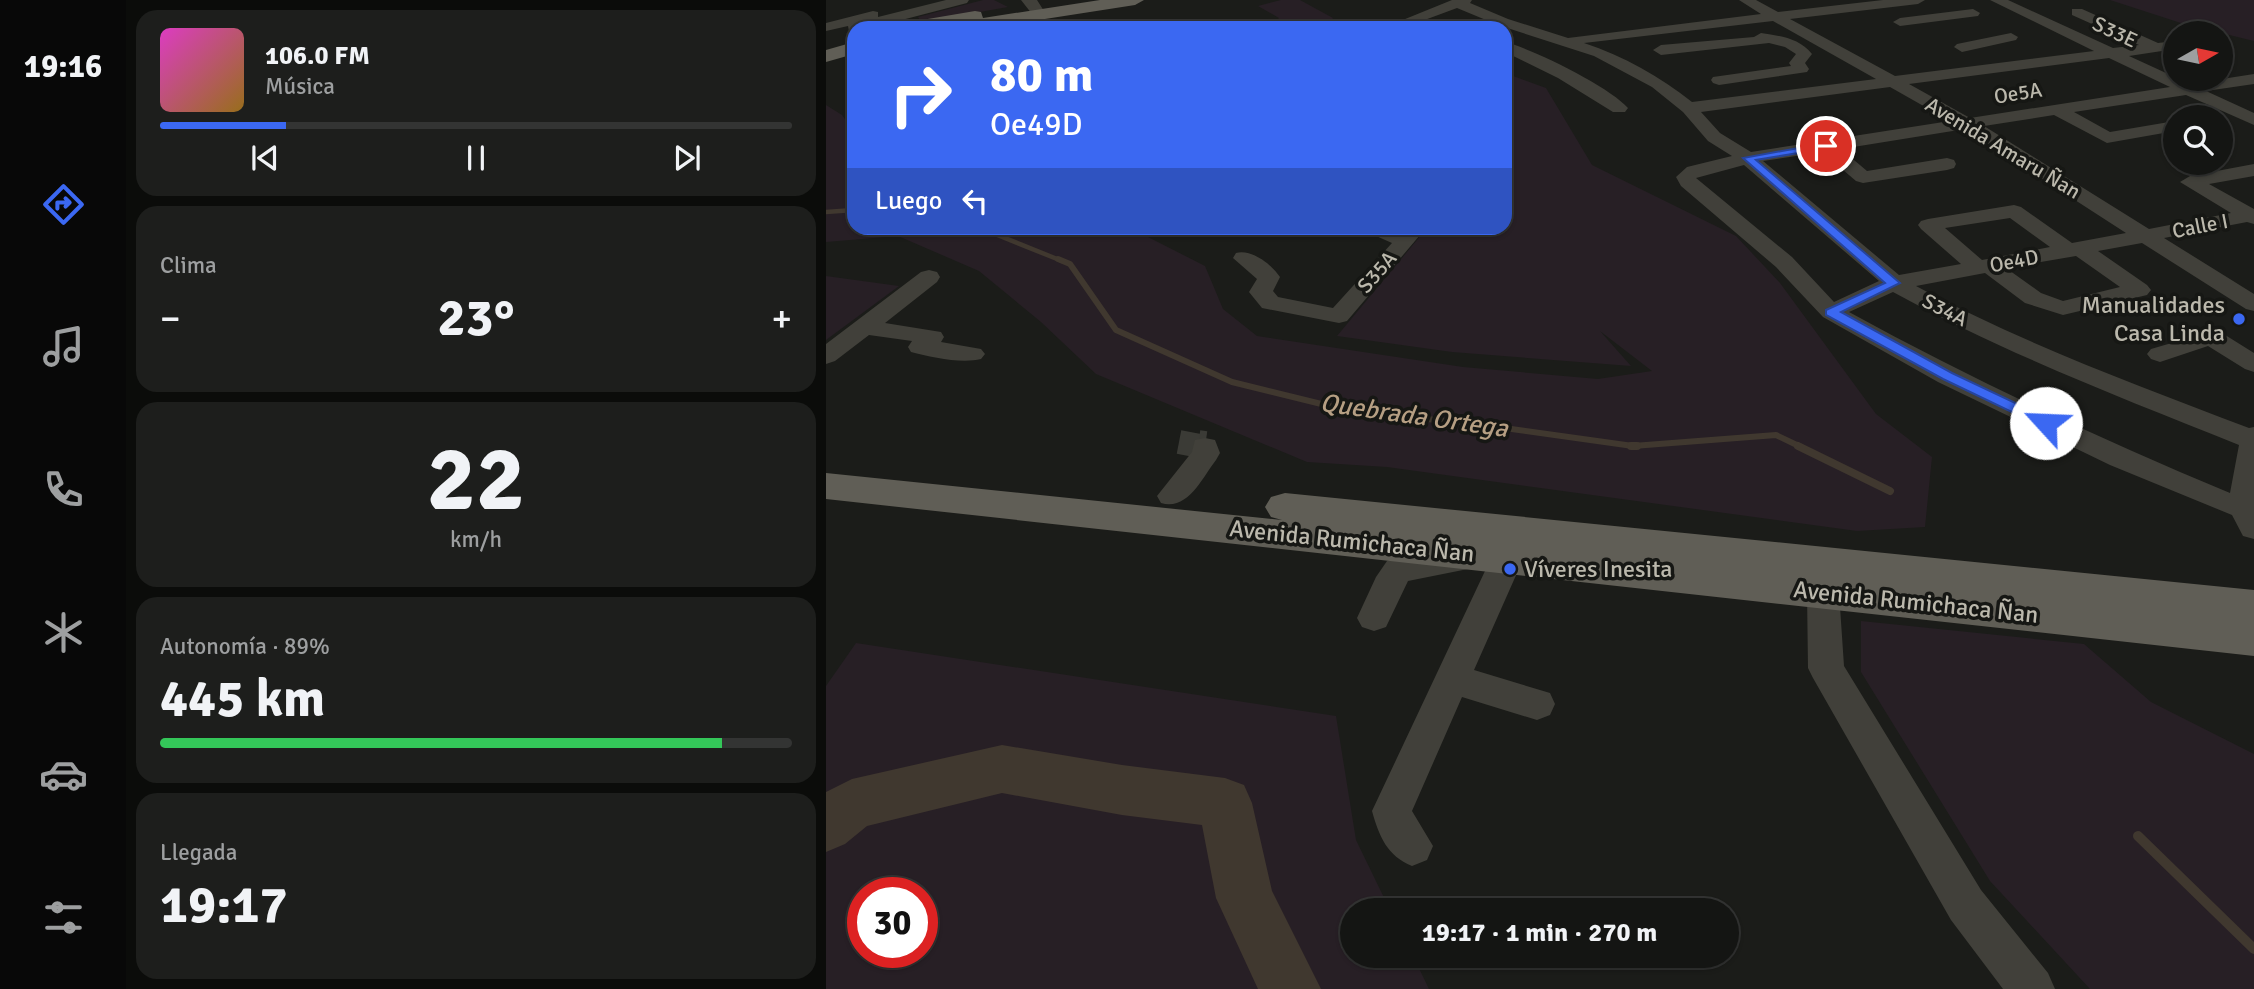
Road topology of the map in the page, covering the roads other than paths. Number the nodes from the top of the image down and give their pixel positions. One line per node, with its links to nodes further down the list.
1 (930, 0): 18 (street)
2 (962, 0): 19 (street)
3 (1085, 0): 12 (main road)
4 (1109, 0): 12 (street)
5 (1135, 0): 22 (main road)
6 (1746, 0): 16 (street, Avenida Amaru Ñan)
7 (1918, 0): 16 (street)
8 (1928, 0): 15 (street)
9 (1997, 0): 41 (street, S33E)
10 (883, 2): 17 (street)
11 (1462, 2): 23 (street); 24 (street, S34A)
12 (1034, 4): 20 (main road); 21 (street)
13 (2077, 12): 38 (street)
14 (1973, 13): 15 (street)
15 (1956, 15): 34 (street)
16 (1774, 16): 25 (street); 46 (street, Avenida Amaru Ñan)
17 (826, 17)
18 (849, 21)
19 (881, 21)
20 (946, 21)
21 (962, 21)
22 (997, 21)
23 (1409, 21)
24 (1501, 21)
25 (1735, 21): 33 (street); 35 (street)
26 (847, 22): 29 (street)
27 (1988, 24): 42 (street)
28 (1512, 25): 31 (street, S34A)
29 (826, 27)
30 (847, 30): 32 (street)
31 (1541, 33): 35 (street, S34A); 36 (street)
32 (826, 35)
33 (1761, 37): 40 (street); 44 (street)
34 (1927, 37)
35 (1569, 41): 52 (street, S34A)
36 (1512, 44)
37 (2163, 46): 38 (street)
38 (2155, 47): 41 (street)
39 (1512, 50): 51 (street)
40 (1661, 50)
41 (2111, 54): 42 (street); 43 (street, S33E)
42 (1995, 69): 46 (street)
43 (2163, 78)
44 (1719, 80)
45 (2253, 80): 47 (street, Oe5A)
46 (1893, 83): 52 (street); 56 (street, Avenida Amaru Ñan)
47 (2233, 83)
48 (2182, 91): 50 (street, Oe5A)
49 (2191, 91): 55 (street, S33E)
50 (2126, 99): 53 (street, Oe5A); 54 (street)
51 (1619, 108)
52 (1689, 108): 60 (street, S34A)
53 (2057, 110): 56 (street, Oe5A); 57 (street)
54 (2163, 119)
55 (2254, 120)
56 (1968, 124): 58 (street, Oe5A); 64 (street, Avenida Amaru Ñan)
57 (2163, 127)
58 (1904, 134): 59 (street, Oe5A); 59 (street)
59 (1826, 146): 60 (street, Oe5A)
60 (1748, 158): 69 (street, S34A); 70 (street, Oe5A)
61 (2254, 170): 62 (street)
62 (2253, 216): 64 (street, Calle I)
63 (1409, 235): 66 (street, S35A)
64 (2147, 236): 65 (street, Oe4D); 71 (street, Avenida Amaru Ñan)
65 (2075, 250): 67 (street, Oe4D); 67 (street); 67 (street)
66 (1244, 258)
67 (1984, 267): 69 (street, Oe4D)
68 (929, 277): 72 (street)
69 (1888, 286): 70 (street, Oe4D); 77 (street, S34A)
70 (1823, 304): 82 (street)
71 (2254, 304)
72 (865, 327): 73 (street); 75 (street)
73 (972, 354)
74 (2160, 354): 76 (street)
75 (826, 356)
76 (2254, 364)
77 (2253, 438): 82 (street)
78 (1205, 447): 81 (street)
79 (826, 460): 81 (main road, Avenida Rumichaca Ñan)
80 (826, 486): 83 (main road, Avenida Rumichaca Ñan)
81 (1172, 496): 83 (main road, Avenida Rumichaca Ñan)
82 (2249, 518)
83 (1504, 548): 84 (main road, Avenida Rumichaca Ñan); 85 (main road, Avenida Rumichaca Ñan); 86 (street); 88 (street)
84 (1824, 592): 87 (main road, Avenida Rumichaca Ñan); 91 (street)
85 (2254, 607)
86 (1374, 618)
87 (2254, 638)
88 (1451, 680): 89 (street); 90 (street)
89 (1537, 704)
90 (1412, 846)
91 (2032, 989)

